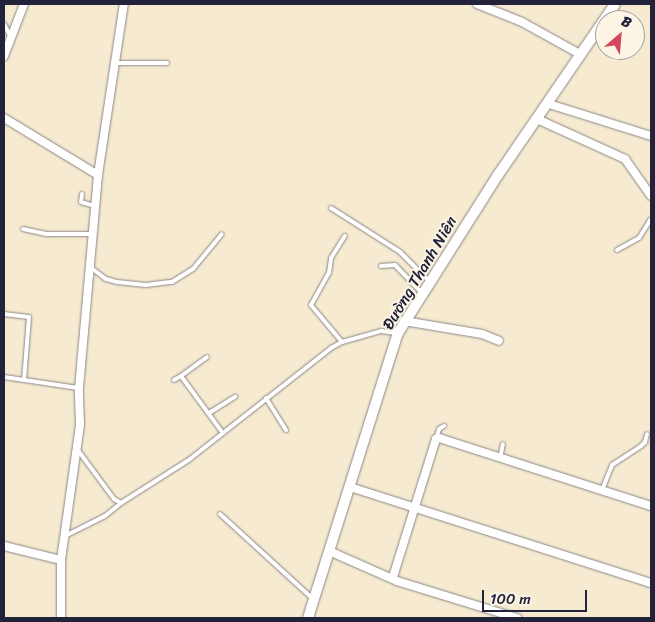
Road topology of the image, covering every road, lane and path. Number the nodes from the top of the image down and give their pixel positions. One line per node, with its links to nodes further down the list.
1 (24, 4): 5 (street)
2 (124, 4): 9 (street)
3 (477, 4): 7 (street)
4 (4, 24): 5 (lane)
5 (11, 37): 8 (street)
6 (595, 38): 7 (main road, Đường Thanh Niên)
7 (580, 54): 11 (main road, Đường Thanh Niên)
8 (4, 56)
9 (114, 63): 10 (lane); 15 (street)
10 (167, 63)
11 (548, 104): 13 (main road, Đường Thanh Niên); 14 (street)
12 (4, 118): 15 (street)
13 (537, 119): 17 (street); 28 (main road, Đường Thanh Niên)
14 (651, 136)
15 (98, 175): 18 (street)
16 (82, 194): 18 (lane)
17 (651, 196)
18 (95, 206): 22 (street)
19 (331, 208): 28 (lane)
20 (651, 220): 25 (lane)
21 (23, 229): 22 (lane)
22 (93, 234): 27 (street)
23 (222, 234): 27 (lane)
24 (345, 236): 34 (lane)
25 (617, 250)
26 (381, 266): 29 (lane)
27 (90, 267): 40 (street)
28 (429, 281): 29 (main road, Đường Thanh Niên)
29 (422, 293): 31 (main road, Đường Thanh Niên)
30 (4, 314): 38 (lane)
31 (404, 321): 32 (main road, Đường Thanh Niên); 33 (street)
32 (398, 333): 34 (lane); 52 (main road, Đường Thanh Niên)
33 (500, 341)
34 (342, 342): 42 (lane)
35 (207, 358): 36 (lane)
36 (181, 376): 39 (lane); 43 (lane)
37 (4, 377): 38 (lane)
38 (24, 380): 40 (lane)
39 (174, 380)
40 (79, 388): 50 (street)
41 (235, 397): 43 (lane)
42 (266, 398): 45 (lane); 46 (lane)
43 (209, 413): 46 (lane)
44 (444, 426): 48 (lane)
45 (286, 430)
46 (222, 432): 54 (lane)
47 (647, 434): 53 (lane)
48 (436, 439): 51 (street); 56 (street)
49 (503, 444): 51 (lane)
50 (77, 449): 54 (lane); 58 (street)
51 (500, 459): 53 (street)
52 (350, 487): 56 (street); 60 (main road, Đường Thanh Niên)
53 (602, 490): 55 (street)
54 (122, 503): 58 (lane)
55 (651, 506)
56 (414, 508): 62 (street); 63 (street)
57 (220, 514): 64 (lane)
58 (65, 536): 61 (street)
59 (4, 546): 61 (street)
60 (329, 551): 62 (street); 64 (main road, Đường Thanh Niên)
61 (61, 560): 65 (street)
62 (393, 577): 67 (street)
63 (651, 583)
64 (313, 599): 66 (main road, Đường Thanh Niên)
65 (61, 618)
66 (308, 618)
67 (516, 618)

